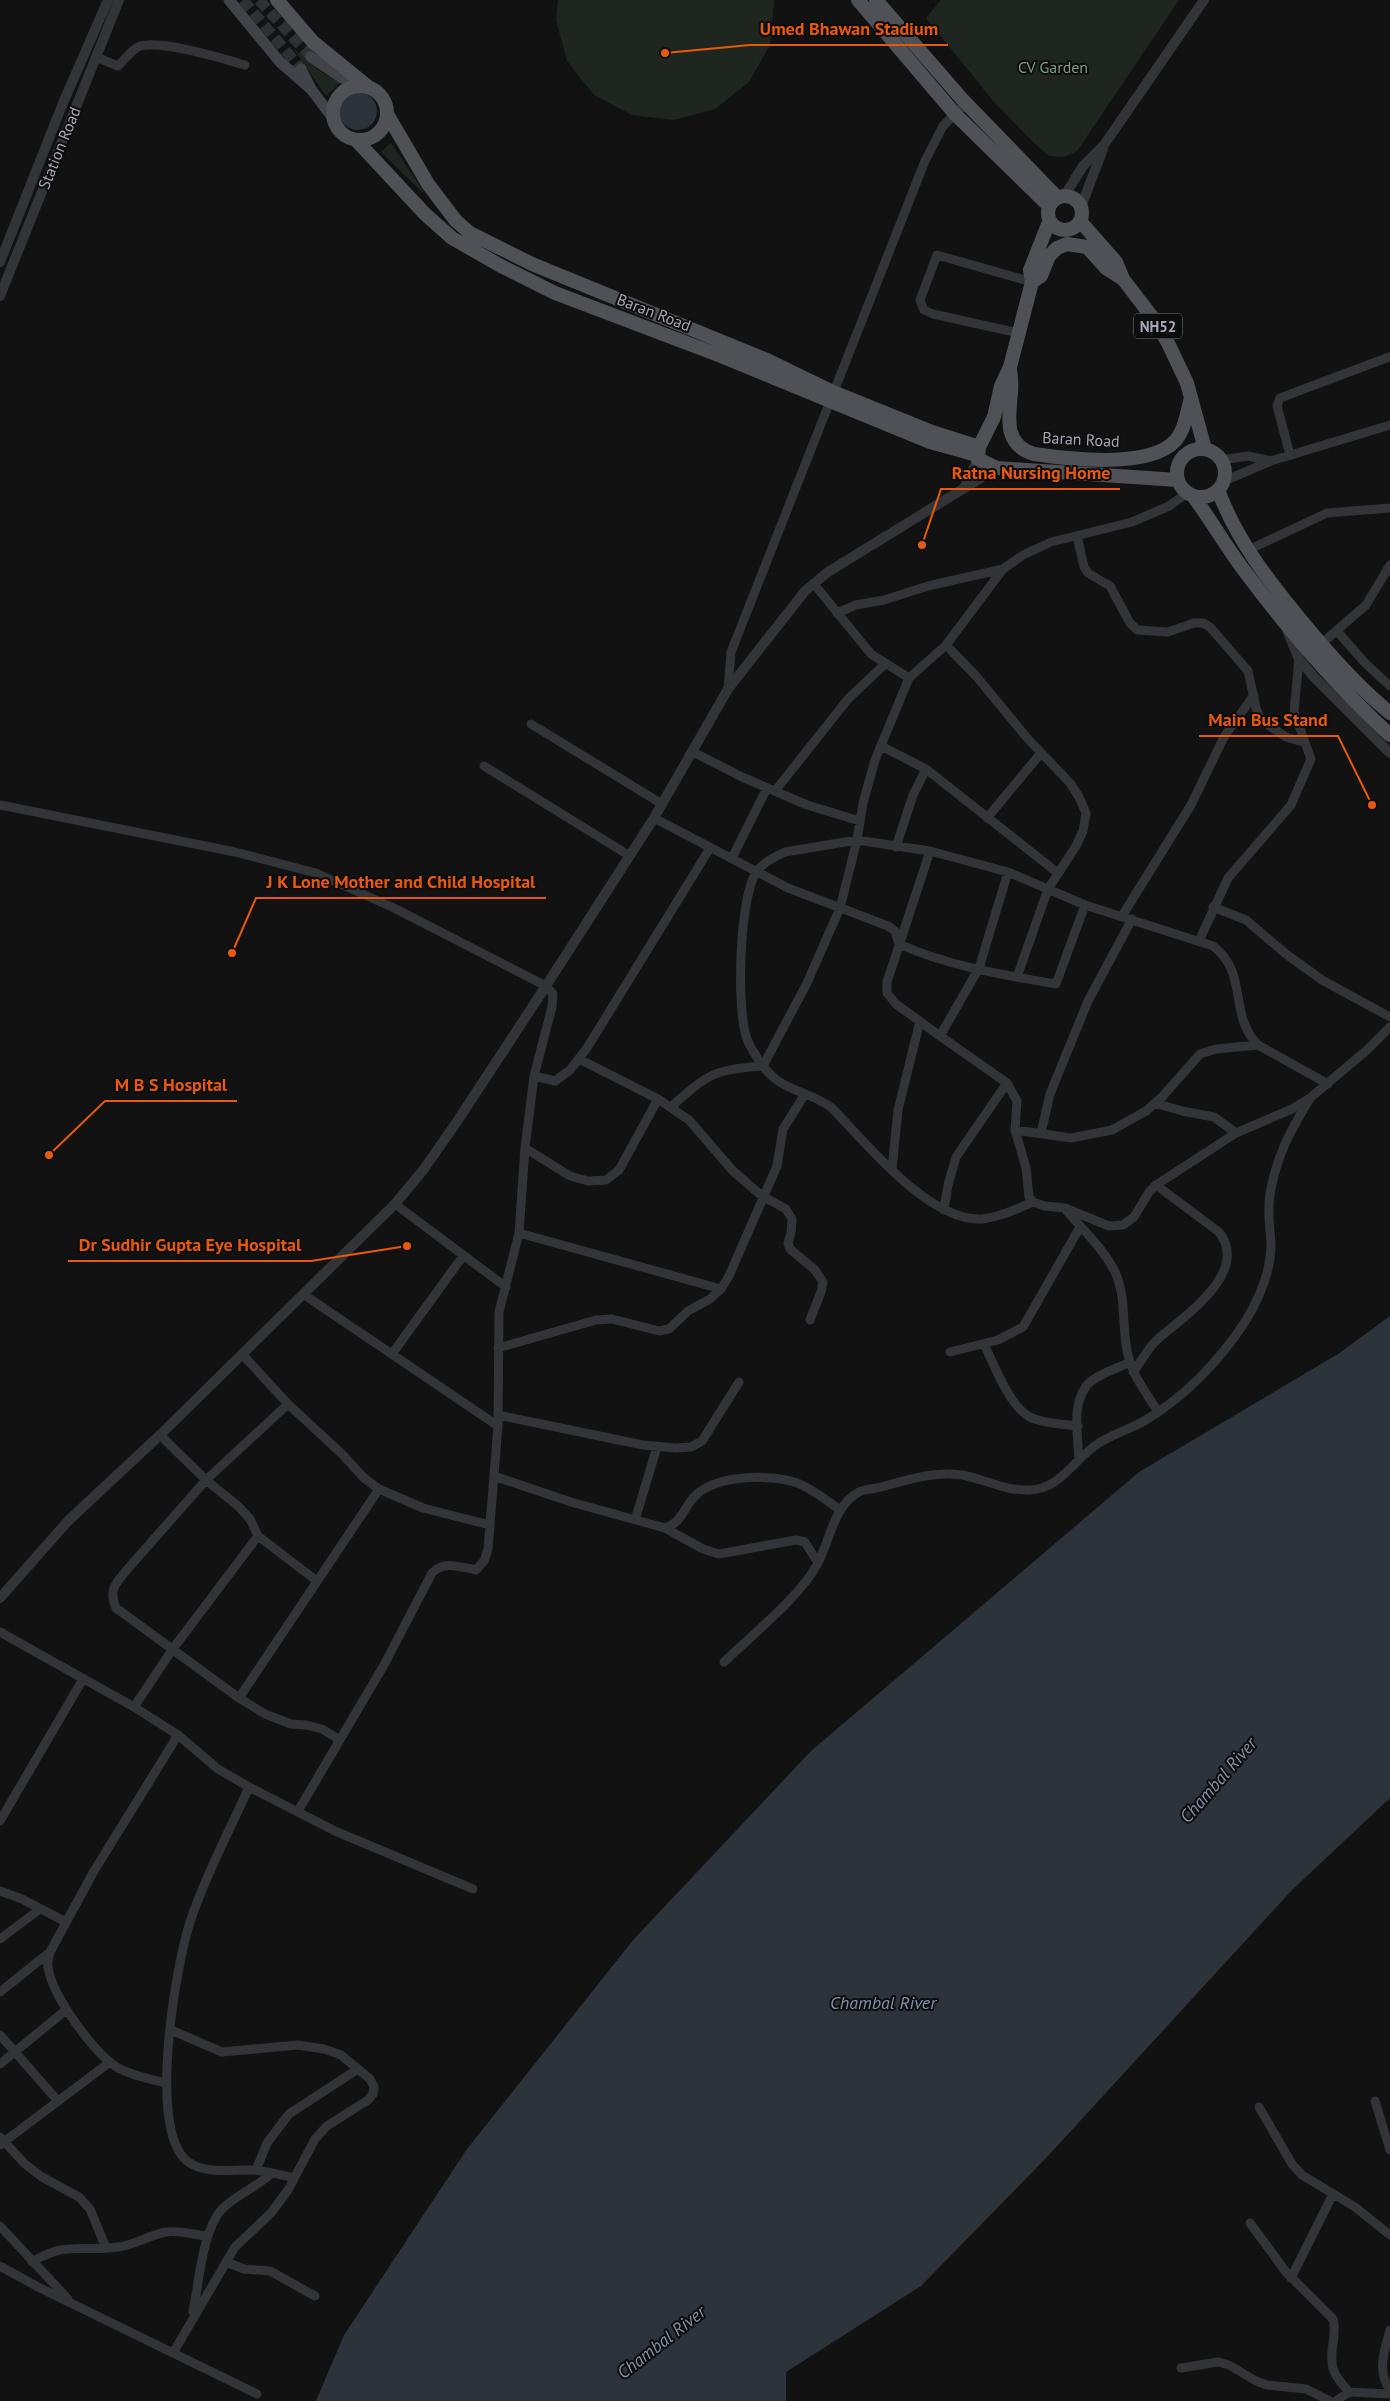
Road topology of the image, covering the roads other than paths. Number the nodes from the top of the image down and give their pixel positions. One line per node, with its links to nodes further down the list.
1 (108, 0): 25 (street, Station Road)
2 (119, 0): 8 (street, Station Road)
3 (229, 0): 13 (main road)
4 (277, 0): 12 (main road)
5 (858, 0): 16 (main road)
6 (876, 0): 14 (main road)
7 (1204, 0): 19 (street)
8 (96, 57): 10 (street); 28 (street, Station Road)
9 (310, 57): 12 (main road)
10 (245, 65)
11 (300, 69): 13 (main road)
12 (367, 86): 15 (main road); 17 (main road)
13 (311, 89): 17 (main road)
14 (966, 103): 16 (street); 20 (main road)
15 (387, 114): 18 (main road); 21 (main road, Baran Road)
16 (954, 114): 20 (main road); 32 (street)
17 (332, 117): 18 (main road)
18 (356, 140): 24 (main road, Baran Road)
19 (1104, 146): 20 (street); 22 (street)
20 (1057, 199): 22 (main road, NH52); 23 (main road)
21 (450, 213): 24 (main road); 32 (main road, Baran Road)
22 (1081, 214): 23 (main road); 26 (main road, NH52)
23 (1049, 222): 27 (main road, Baran Road)
24 (437, 224): 32 (main road, Baran Road)
25 (0, 262)
26 (1123, 279): 27 (main road); 33 (main road, NH52)
27 (1032, 282): 29 (main road, Baran Road); 29 (street)
28 (0, 296)
29 (1019, 333): 31 (main road, Baran Road)
30 (1389, 357): 37 (street)
31 (1010, 367): 33 (main road, Baran Road); 36 (main road, Baran Road)
32 (831, 397): 36 (main road, Baran Road); 62 (street)
33 (1191, 398): 35 (main road, NH52)
34 (1390, 425): 37 (street)
35 (1205, 449): 38 (main road); 41 (main road)
36 (978, 454): 40 (main road, Baran Road); 43 (street)
37 (1290, 455): 39 (street)
38 (1221, 460): 39 (street); 42 (main road)
39 (1271, 461): 42 (street)
40 (997, 468): 41 (main road, Baran Road); 43 (street)
41 (1178, 480): 44 (main road)
42 (1221, 486): 44 (main road); 47 (main road)
43 (964, 487): 50 (street)
44 (1190, 494): 46 (street); 54 (main road)
45 (1390, 508): 47 (street)
46 (1077, 536): 49 (street); 63 (street)
47 (1248, 550): 56 (main road)
48 (1390, 565): 51 (street)
49 (1003, 570): 53 (street); 57 (street)
50 (814, 584): 53 (street); 62 (street)
51 (1380, 584): 52 (street); 55 (street)
52 (1390, 586)
53 (837, 613): 59 (street)
54 (1284, 623): 58 (street); 66 (main road)
55 (1337, 631): 56 (street); 61 (street)
56 (1322, 644): 64 (main road)
57 (946, 645): 60 (street); 70 (street)
58 (1299, 659): 67 (street); 71 (street)
59 (886, 663): 60 (street); 74 (street)
60 (909, 678): 68 (street)
61 (1389, 684)
62 (728, 688): 69 (street)
63 (1254, 695): 67 (street); 93 (street)
64 (1390, 713)
65 (531, 724): 75 (street)
66 (1389, 734)
67 (1303, 742): 91 (street)
68 (881, 746): 73 (street); 79 (street)
69 (693, 752): 74 (street); 75 (street)
70 (1041, 753): 78 (street); 88 (street)
71 (1390, 753)
72 (484, 766): 84 (street)
73 (926, 769): 78 (street); 81 (street)
74 (771, 790): 79 (street); 85 (street)
75 (662, 804): 77 (street)
76 (0, 805): 99 (street)
77 (654, 818): 82 (street); 84 (street)
78 (988, 818): 88 (street)
79 (860, 821): 80 (street)
80 (857, 840): 81 (street); 86 (street); 92 (street)
81 (896, 847): 83 (street)
82 (710, 848): 85 (street); 105 (street)
83 (930, 851): 87 (street); 96 (street)
84 (630, 856): 99 (street)
85 (732, 858): 86 (street)
86 (757, 871): 92 (street); 106 (street)
87 (1008, 872): 89 (street); 97 (street)
88 (1058, 873): 89 (street)
89 (1048, 889): 90 (street); 98 (street)
90 (1085, 905): 93 (street); 98 (street)
91 (1213, 907): 95 (street); 100 (street)
92 (840, 908): 96 (street); 106 (street)
93 (1122, 916): 94 (street)
94 (1132, 919): 95 (street); 116 (street)
95 (1199, 941): 104 (street)
96 (899, 944): 97 (street); 101 (street)
97 (979, 968): 98 (street); 103 (street)
98 (1017, 977)
99 (546, 986): 107 (street); 123 (street)
100 (1390, 1017)
101 (920, 1021): 103 (street); 119 (street)
102 (1390, 1027): 109 (street)
103 (940, 1036): 108 (street)
104 (1258, 1045): 109 (street); 113 (street)
105 (578, 1059): 107 (street); 112 (street)
106 (763, 1066): 110 (street); 114 (street)
107 (534, 1076): 118 (street)
108 (1008, 1083): 115 (street); 125 (street)
109 (1328, 1084): 111 (street)
110 (804, 1094): 119 (street); 121 (street)
111 (1310, 1098): 117 (street); 142 (street)
112 (658, 1099): 114 (street); 118 (street)
113 (1155, 1103): 116 (street); 117 (street)
114 (672, 1107): 121 (street)
115 (1015, 1130): 116 (street); 122 (street)
116 (1042, 1133)
117 (1236, 1133): 120 (street)
118 (525, 1148): 127 (street)
119 (892, 1169): 125 (street)
120 (1156, 1185): 124 (street); 139 (street)
121 (762, 1196): 130 (street); 132 (street)
122 (1033, 1202): 124 (street); 125 (street)
123 (395, 1204): 128 (street); 131 (street)
124 (1064, 1208): 126 (street)
125 (944, 1210)
126 (1080, 1227): 133 (street); 138 (street)
127 (519, 1233): 129 (street); 130 (street)
128 (464, 1256): 129 (street); 137 (street)
129 (506, 1287): 134 (street)
130 (721, 1289): 134 (street)
131 (303, 1294): 136 (street); 137 (street)
132 (810, 1320)
133 (984, 1344): 135 (street); 145 (street)
134 (498, 1348): 143 (street)
135 (950, 1352)
136 (242, 1354): 141 (street); 146 (street)
137 (392, 1354): 144 (street)
138 (1130, 1362): 139 (street); 145 (street)
139 (1133, 1372): 142 (street)
140 (739, 1382): 147 (street)
141 (288, 1404): 150 (street); 151 (street)
142 (1158, 1412): 148 (street)
143 (498, 1415): 144 (street); 147 (street)
144 (498, 1426): 149 (street)
145 (1078, 1426): 148 (street)
146 (160, 1435): 150 (street); 159 (street)
147 (657, 1447): 153 (street)
148 (1079, 1460): 152 (street)
149 (494, 1476): 153 (street); 154 (street)
150 (206, 1480): 156 (street); 161 (street)
151 (379, 1489): 154 (street); 158 (street)
152 (840, 1510): 155 (street); 157 (street)
153 (635, 1520): 155 (street)
154 (490, 1525): 167 (street)
155 (665, 1528): 157 (street)
156 (258, 1536): 158 (street); 161 (street)
157 (818, 1563): 162 (street)
158 (317, 1581): 164 (street)
159 (0, 1598)
160 (0, 1632): 163 (street)
161 (172, 1650): 164 (street); 165 (street)
162 (724, 1662)
163 (83, 1678): 165 (street); 170 (street)
164 (239, 1698): 167 (street)
165 (134, 1707): 166 (street)
166 (178, 1735): 168 (street); 174 (street)
167 (340, 1740): 169 (street)
168 (249, 1787): 169 (street); 179 (street)
169 (298, 1811): 171 (street)
170 (0, 1821)
171 (473, 1889)
172 (0, 1891): 173 (street)
173 (40, 1908): 174 (street); 175 (street)
174 (66, 1922): 176 (street)
175 (0, 1939)
176 (50, 1952): 177 (street); 178 (street)
177 (0, 1992)
178 (66, 2010): 181 (street); 182 (street)
179 (171, 2030): 184 (street); 185 (street)
180 (0, 2034): 181 (street)
181 (15, 2051): 183 (street); 187 (street)
182 (110, 2062): 185 (street); 187 (street)
183 (0, 2064)
184 (358, 2069): 191 (street); 193 (street)
185 (166, 2083): 191 (street)
186 (1375, 2100): 190 (street)
187 (58, 2101): 189 (street)
188 (1259, 2108): 194 (street)
189 (1, 2141): 199 (street)
190 (1390, 2150)
191 (256, 2170): 192 (street)
192 (272, 2173): 193 (street); 198 (street)
193 (294, 2178): 201 (street)
194 (1333, 2194): 197 (street); 203 (street)
195 (1250, 2223): 203 (street)
196 (0, 2226): 200 (street)
197 (1390, 2235)
198 (208, 2236): 199 (street); 206 (street)
199 (106, 2248): 200 (street)
200 (32, 2262): 205 (street)
201 (226, 2262): 204 (street); 206 (street)
202 (0, 2266): 205 (street)
203 (1291, 2278): 211 (street)
204 (315, 2296)
205 (71, 2303): 208 (street)
206 (192, 2320): 208 (street)
207 (1390, 2330): 210 (street)
208 (173, 2353): 212 (street)
209 (1181, 2368): 214 (street)
210 (1390, 2389)
211 (1349, 2392): 213 (street); 215 (street)
212 (257, 2394)
213 (1390, 2394)
214 (1330, 2401)
215 (1336, 2401)

